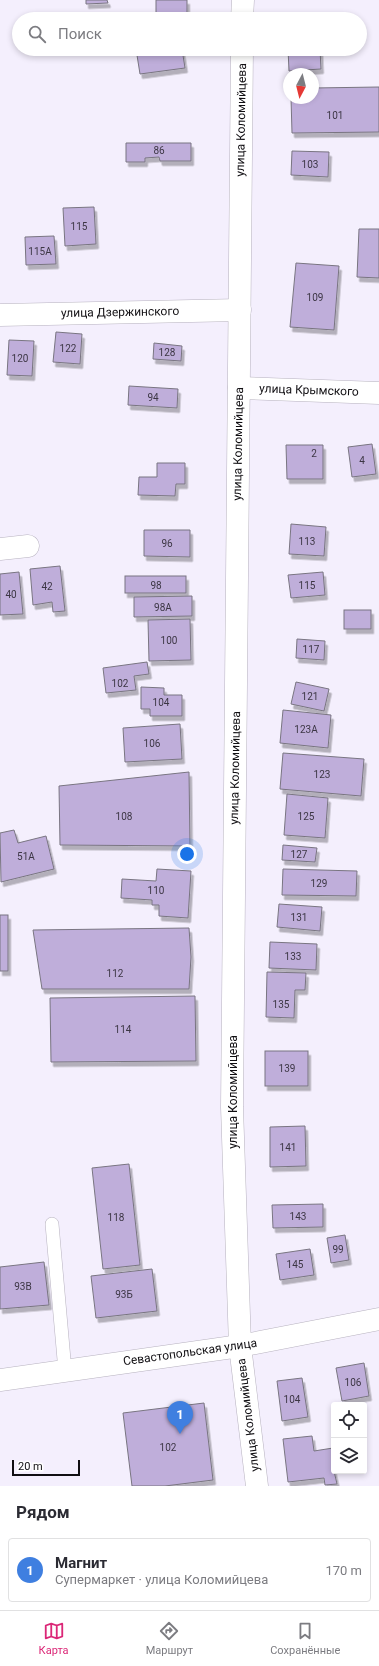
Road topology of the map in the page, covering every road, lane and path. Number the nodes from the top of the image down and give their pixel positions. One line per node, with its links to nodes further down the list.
1 (242, 0): 2 (main road)
2 (242, 12)
3 (242, 56): 4 (main road, улица Коломийцева)
4 (240, 310): 5 (main road, улица Дзержинского); 6 (main road, улица Коломийцева)
5 (0, 315)
6 (239, 388): 7 (main road, улица Крымского); 12 (main road, улица Коломийцева)
7 (379, 393)
8 (28, 546): 9 (main road)
9 (0, 549)
10 (52, 1224): 13 (lane)
11 (379, 1319): 12 (main road, Севастопольская улица)
12 (240, 1346): 13 (main road, Севастопольская улица); 15 (main road, улица Коломийцева)
13 (65, 1370): 14 (main road, Севастопольская улица)
14 (0, 1380)
15 (257, 1486)

